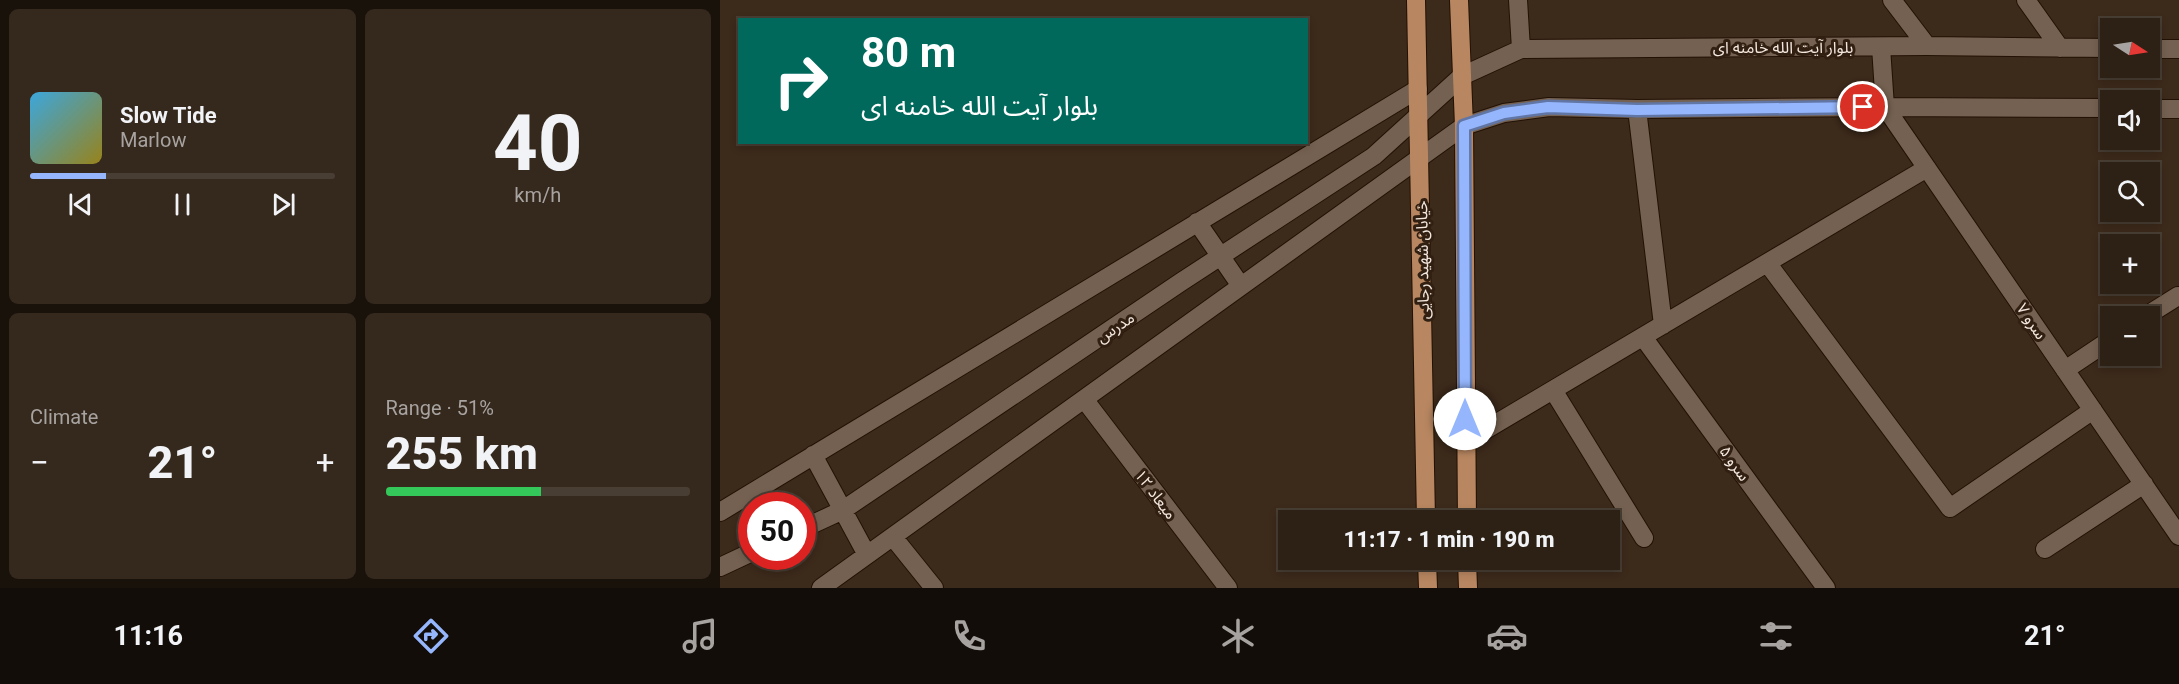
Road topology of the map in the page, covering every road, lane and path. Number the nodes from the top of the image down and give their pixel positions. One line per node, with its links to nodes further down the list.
1 (1416, 0): 14 (main road, خیابان شهید رجایی)
2 (1460, 0): 13 (main road)
3 (1518, 0): 10 (street)
4 (1892, 0): 6 (street)
5 (2025, 0): 8 (street)
6 (1927, 46): 7 (street, بلوار آیت الله خامنه ای); 8 (street, بلوار آیت الله خامنه ای)
7 (1881, 47): 10 (street, بلوار آیت الله خامنه ای); 15 (street)
8 (2060, 48): 9 (street, بلوار آیت الله خامنه ای)
9 (2100, 48)
10 (1521, 49): 13 (street, بلوار آیت الله خامنه ای)
11 (2160, 49): 12 (street)
12 (2179, 49)
13 (1462, 76): 20 (street, بلوار آیت الله خامنه ای); 21 (main road)
14 (1418, 88): 20 (main road, خیابان شهید رجایی); 24 (street)
15 (1885, 107): 16 (street); 19 (street); 23 (street, سرو ۷)
16 (2100, 108)
17 (2160, 109): 18 (street)
18 (2179, 109)
19 (1637, 110): 21 (street); 30 (street)
20 (1419, 113): 22 (main road, خیابان شهید رجایی); 25 (street, مدرس)
21 (1464, 126): 22 (street); 37 (main road)
22 (1421, 156): 27 (street); 41 (main road, خیابان شهید رجایی)
23 (1927, 168): 26 (street); 33 (street, سرو ۷)
24 (1197, 222): 25 (street); 38 (street)
25 (1221, 256): 27 (street); 40 (street, مدرس)
26 (1768, 264): 30 (street); 36 (street)
27 (1241, 286): 35 (street)
28 (2178, 296): 29 (street)
29 (2160, 307)
30 (1663, 325): 31 (street)
31 (1643, 337): 34 (street); 59 (street, سرو ۵)
32 (2100, 347): 33 (street)
33 (2065, 370): 36 (street, سرو ۷)
34 (1553, 390): 37 (street); 47 (street)
35 (1084, 399): 46 (street); 56 (street, میعاد ۱۲)
36 (2093, 410): 39 (street, سرو ۷)
37 (1465, 442): 42 (main road)
38 (813, 455): 40 (street); 43 (street)
39 (2144, 484): 45 (street, سرو ۷); 48 (street)
40 (843, 510): 44 (street, مدرس); 49 (street)
41 (1426, 510)
42 (1467, 510)
43 (720, 512)
44 (816, 523)
45 (2179, 536)
46 (892, 537): 49 (street); 55 (street)
47 (1644, 538)
48 (2045, 549)
49 (867, 555): 54 (street)
50 (738, 559): 51 (street)
51 (720, 567)
52 (1427, 570): 57 (main road)
53 (1467, 570): 58 (main road)
54 (821, 588)
55 (934, 588)
56 (1228, 588)
57 (1428, 588)
58 (1468, 588)
59 (1826, 588)

